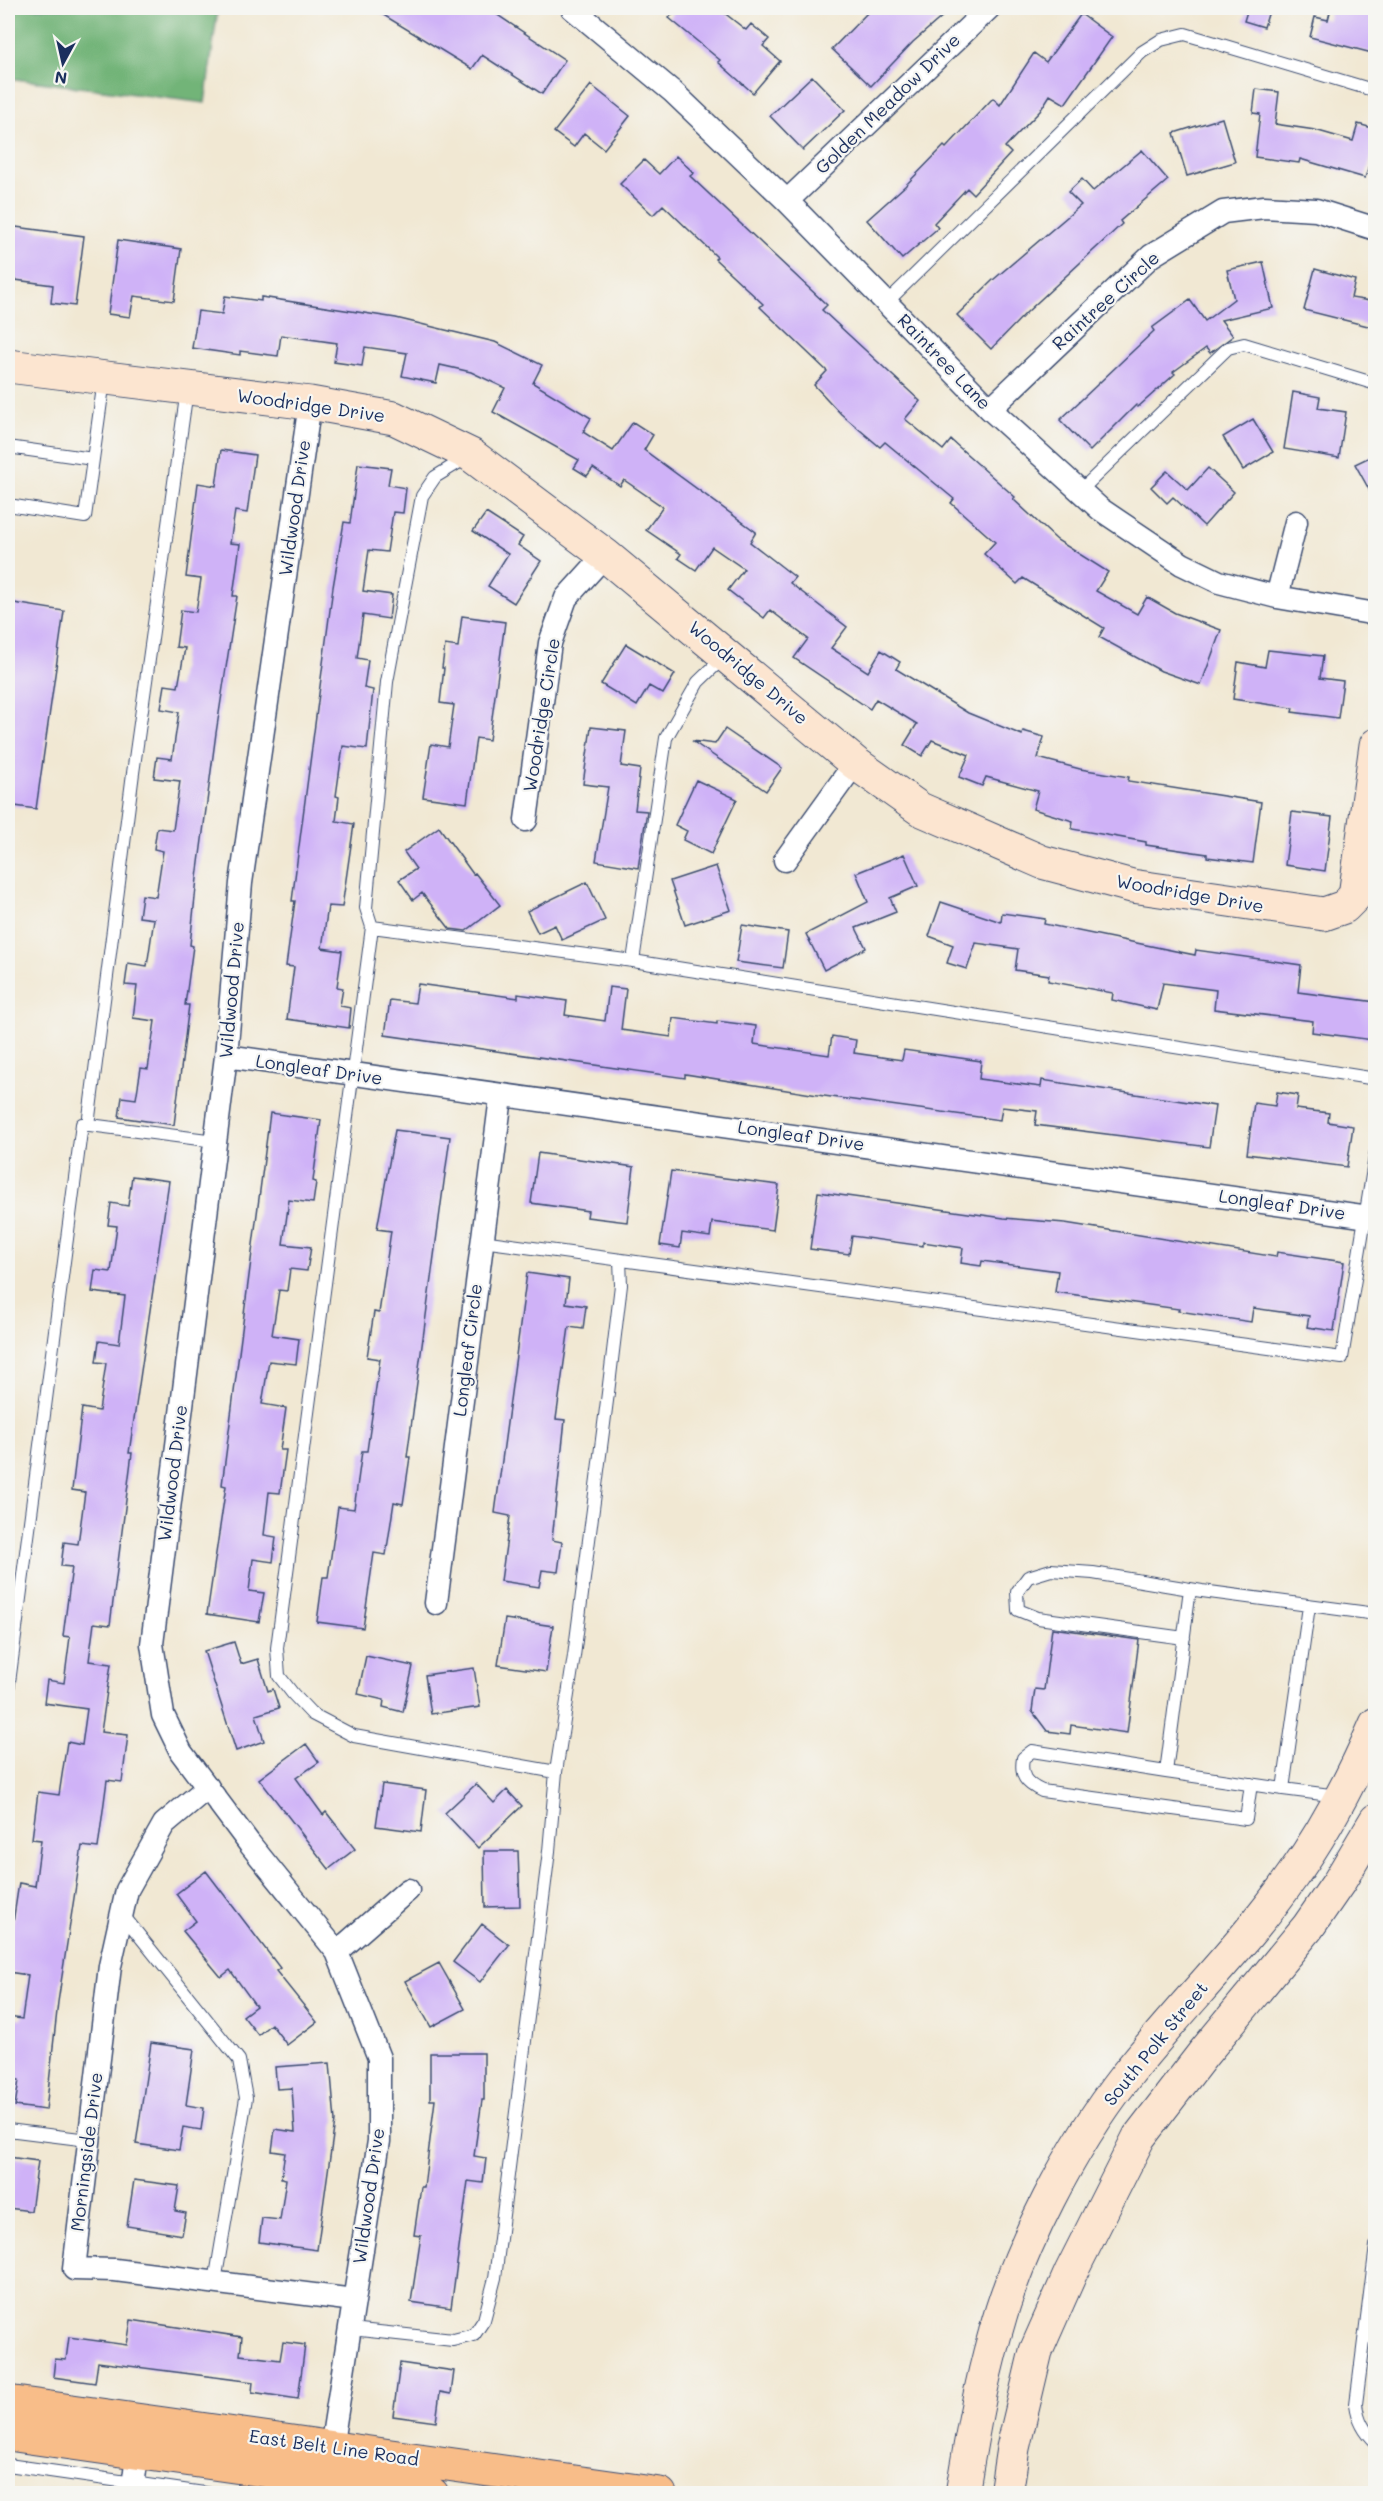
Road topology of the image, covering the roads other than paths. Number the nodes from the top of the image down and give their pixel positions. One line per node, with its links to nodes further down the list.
1 (572, 8): 6 (street, Raintree Lane)
2 (791, 8): 3 (lane)
3 (811, 8)
4 (989, 8): 6 (street, Golden Meadow Drive)
5 (1376, 91): 8 (lane)
6 (787, 201): 8 (street, Raintree Lane)
7 (1376, 229): 14 (street, Raintree Circle)
8 (887, 302): 14 (street, Raintree Lane)
9 (8, 366): 10 (street, Woodridge Drive)
10 (104, 379): 12 (street, Woodridge Drive); 17 (lane)
11 (1376, 384): 18 (lane)
12 (187, 389): 13 (street, Woodridge Drive); 35 (lane)
13 (309, 403): 16 (street, Woodridge Drive); 31 (street, Wildwood Drive)
14 (990, 409): 18 (street, Raintree Lane)
15 (8, 447): 17 (lane)
16 (471, 455): 21 (street, Woodridge Drive); 29 (lane)
17 (93, 459): 19 (lane)
18 (1080, 491): 22 (street, Raintree Lane)
19 (8, 505)
20 (1296, 522): 22 (street)
21 (605, 555): 24 (street, Woodridge Drive); 27 (street, Woodridge Circle)
22 (1277, 597): 23 (street, Raintree Lane)
23 (1376, 614)
24 (726, 655): 26 (street, Woodridge Drive); 30 (lane)
25 (1376, 746): 26 (street, Woodridge Drive)
26 (855, 763): 28 (street)
27 (526, 820)
28 (785, 860)
29 (372, 927): 30 (lane); 32 (lane)
30 (633, 961): 33 (lane)
31 (226, 1056): 32 (street, Longleaf Drive); 36 (street, Wildwood Drive)
32 (351, 1075): 34 (street, Longleaf Drive); 48 (lane)
33 (1376, 1079)
34 (501, 1097): 38 (street, Longleaf Drive); 39 (street, Longleaf Circle)
35 (88, 1125): 36 (lane); 46 (lane)
36 (215, 1141): 51 (street, Wildwood Drive)
37 (1376, 1151): 38 (lane)
38 (1370, 1217): 40 (lane)
39 (482, 1241): 40 (lane); 42 (street, Longleaf Circle)
40 (620, 1260): 48 (lane)
41 (1190, 1589): 43 (lane); 45 (lane); 45 (lane)
42 (436, 1603)
43 (1309, 1606): 44 (lane); 52 (lane)
44 (1376, 1614)
45 (1184, 1638): 49 (lane)
46 (8, 1690)
47 (1376, 1724): 53 (street, South Polk Street)
48 (556, 1772): 63 (lane)
49 (1166, 1772): 50 (lane); 50 (lane)
50 (1251, 1784): 52 (lane)
51 (208, 1786): 56 (street, Morningside Drive); 57 (street, Wildwood Drive)
52 (1283, 1789): 53 (lane)
53 (1342, 1797): 73 (street, South Polk Street)
54 (1376, 1820): 74 (street)
55 (408, 1890): 57 (street)
56 (122, 1914): 59 (street, Morningside Drive); 61 (lane)
57 (337, 1952): 62 (street, Wildwood Drive)
58 (8, 2130): 59 (lane)
59 (88, 2140): 61 (street, Morningside Drive)
60 (1376, 2246): 66 (lane)
61 (215, 2282): 62 (street, Morningside Drive)
62 (354, 2300): 63 (street, Wildwood Drive)
63 (351, 2329): 68 (street, Wildwood Drive)
64 (8, 2402): 67 (main road, East Belt Line Road)
65 (8, 2434): 67 (main road, East Belt Line Road)
66 (1376, 2442)
67 (136, 2462): 68 (main road, East Belt Line Road); 69 (lane); 70 (lane)
68 (329, 2463): 71 (main road, East Belt Line Road); 72 (main road, East Belt Line Road)
69 (8, 2465)
70 (212, 2493)
71 (432, 2493)
72 (660, 2493)
73 (962, 2493)
74 (1006, 2493)

